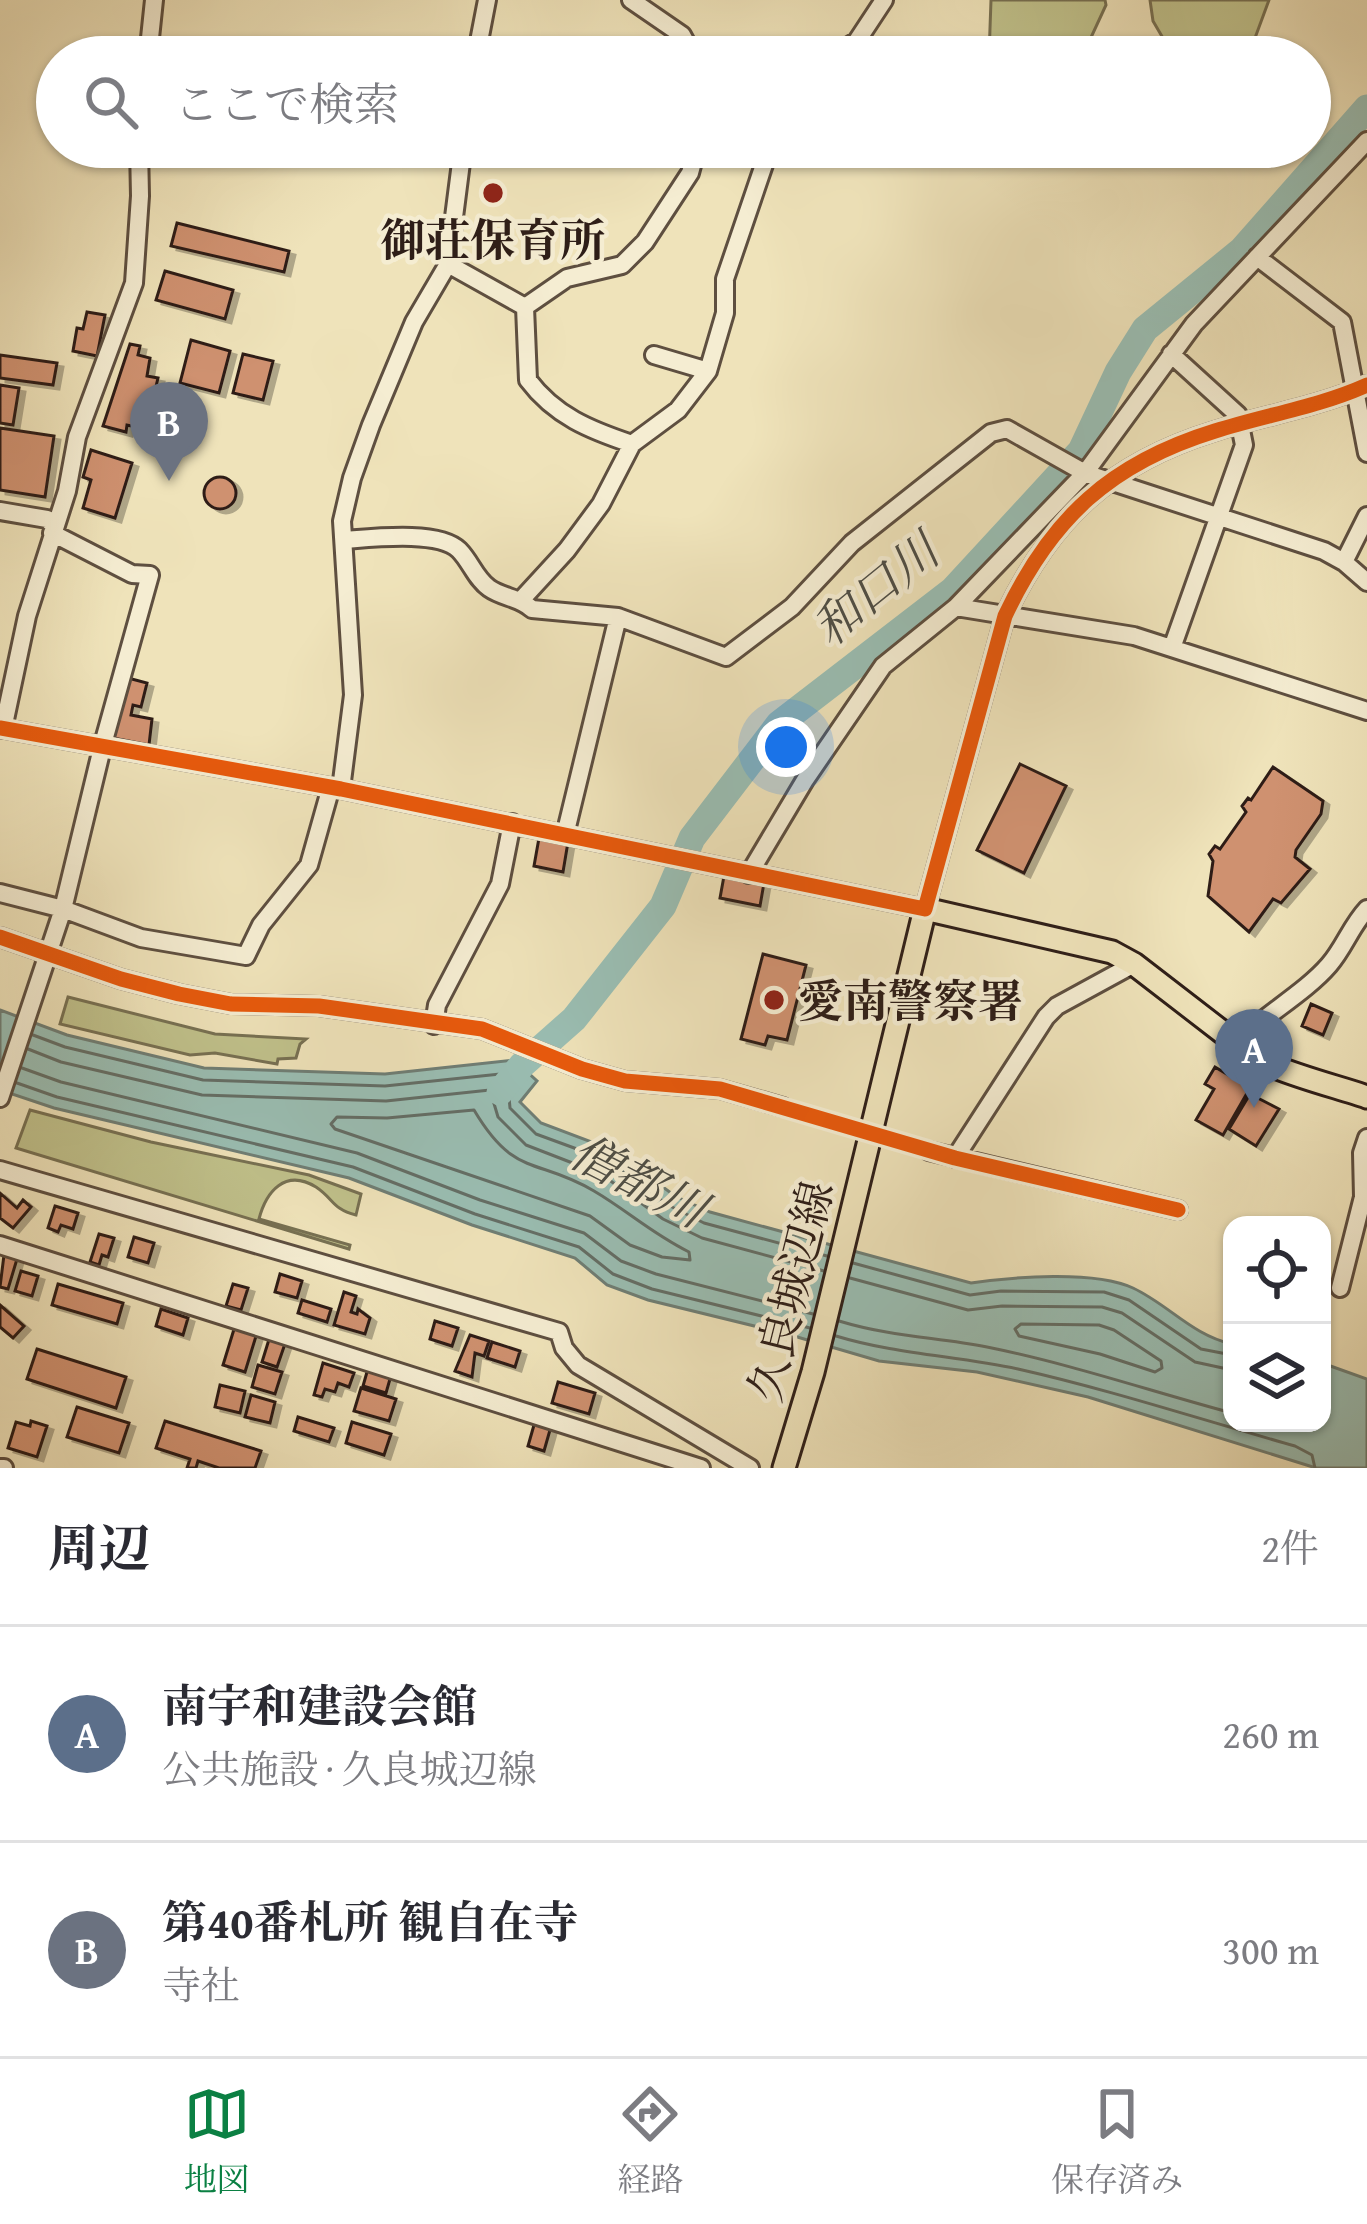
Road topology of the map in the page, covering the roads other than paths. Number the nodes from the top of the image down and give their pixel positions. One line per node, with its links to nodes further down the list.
1 (154, 0): 5 (street)
2 (487, 0): 6 (street)
3 (631, 0): 7 (street)
4 (884, 0): 8 (street)
5 (150, 36)
6 (480, 36)
7 (683, 36)
8 (860, 36)
9 (1367, 141): 14 (street)
10 (139, 168): 29 (street)
11 (461, 168): 15 (street)
12 (691, 168): 16 (street)
13 (763, 168): 19 (street)
14 (1257, 257): 17 (street); 20 (street)
15 (448, 264): 16 (street); 30 (street)
16 (525, 307): 22 (street)
17 (1171, 354): 21 (street); 24 (street)
18 (654, 355): 19 (street)
19 (708, 371): 22 (street)
20 (1361, 388): 21 (street); 23 (street)
21 (1240, 424): 25 (street); 27 (street)
22 (632, 444): 33 (street)
23 (1367, 452)
24 (1081, 471): 25 (street); 34 (street); 35 (street)
25 (1108, 479): 27 (street); 36 (street)
26 (0, 511): 29 (street)
27 (1218, 514): 31 (street); 37 (street)
28 (1367, 516): 31 (street)
29 (52, 529): 39 (street); 40 (street)
30 (344, 540): 33 (street); 41 (street)
31 (1344, 562): 32 (street)
32 (1367, 582)
33 (522, 599): 35 (street)
34 (956, 607): 36 (street); 44 (street)
35 (619, 616): 43 (street)
36 (1005, 616): 37 (street); 47 (street)
37 (1172, 648): 38 (street)
38 (1367, 711)
39 (1, 728): 40 (street)
40 (103, 744): 41 (street); 46 (street)
41 (336, 788): 42 (street); 46 (street)
42 (512, 824): 43 (street); 52 (street)
43 (565, 835): 44 (street)
44 (749, 874): 47 (street)
45 (0, 892): 46 (street)
46 (63, 909): 50 (street)
47 (925, 909): 51 (main road); 66 (main road, 久良城辺線)
48 (1367, 909): 53 (street)
49 (0, 937): 50 (street)
50 (46, 957): 52 (street); 55 (street)
51 (1135, 964): 53 (main road); 59 (street)
52 (434, 1025): 56 (street)
53 (1233, 1046): 54 (main road)
54 (1367, 1097)
55 (0, 1098)
56 (783, 1107)
57 (1367, 1138): 63 (street)
58 (929, 1151): 59 (street)
59 (955, 1158): 61 (street)
60 (0, 1170): 65 (street)
61 (1178, 1210)
62 (0, 1245): 64 (street)
63 (1340, 1288)
64 (701, 1468)
65 (750, 1468)
66 (784, 1468)

